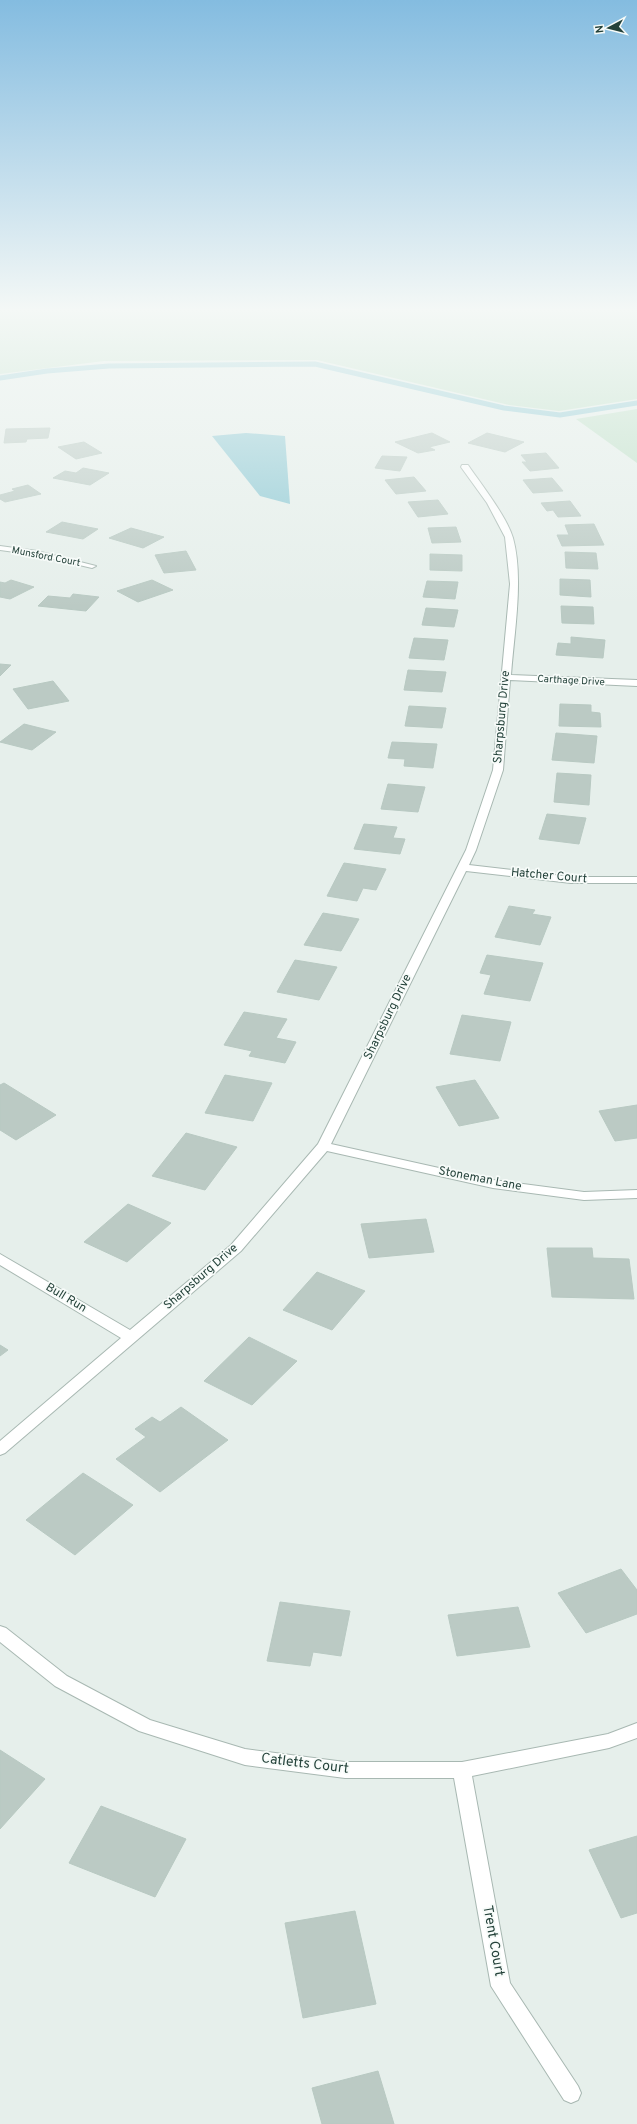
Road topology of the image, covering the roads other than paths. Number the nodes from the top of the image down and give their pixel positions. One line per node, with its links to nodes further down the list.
1 (465, 467): 4 (street, Sharpsburg Drive)
2 (0, 548): 3 (street, Munsford Court)
3 (92, 566)
4 (506, 677): 5 (street, Carthage Drive); 6 (street, Sharpsburg Drive)
5 (637, 683)
6 (462, 867): 7 (street, Hatcher Court); 8 (street, Sharpsburg Drive)
7 (637, 880)
8 (324, 1146): 9 (street, Stoneman Lane); 11 (street, Sharpsburg Drive)
9 (637, 1194)
10 (0, 1259): 11 (street, Bull Run)
11 (132, 1337): 12 (street, Sharpsburg Drive)
12 (0, 1449)
13 (0, 1633): 15 (street, Catletts Court)
14 (637, 1730): 15 (street, Catletts Court)
15 (462, 1770): 16 (street, Trent Court)
16 (571, 2093)

